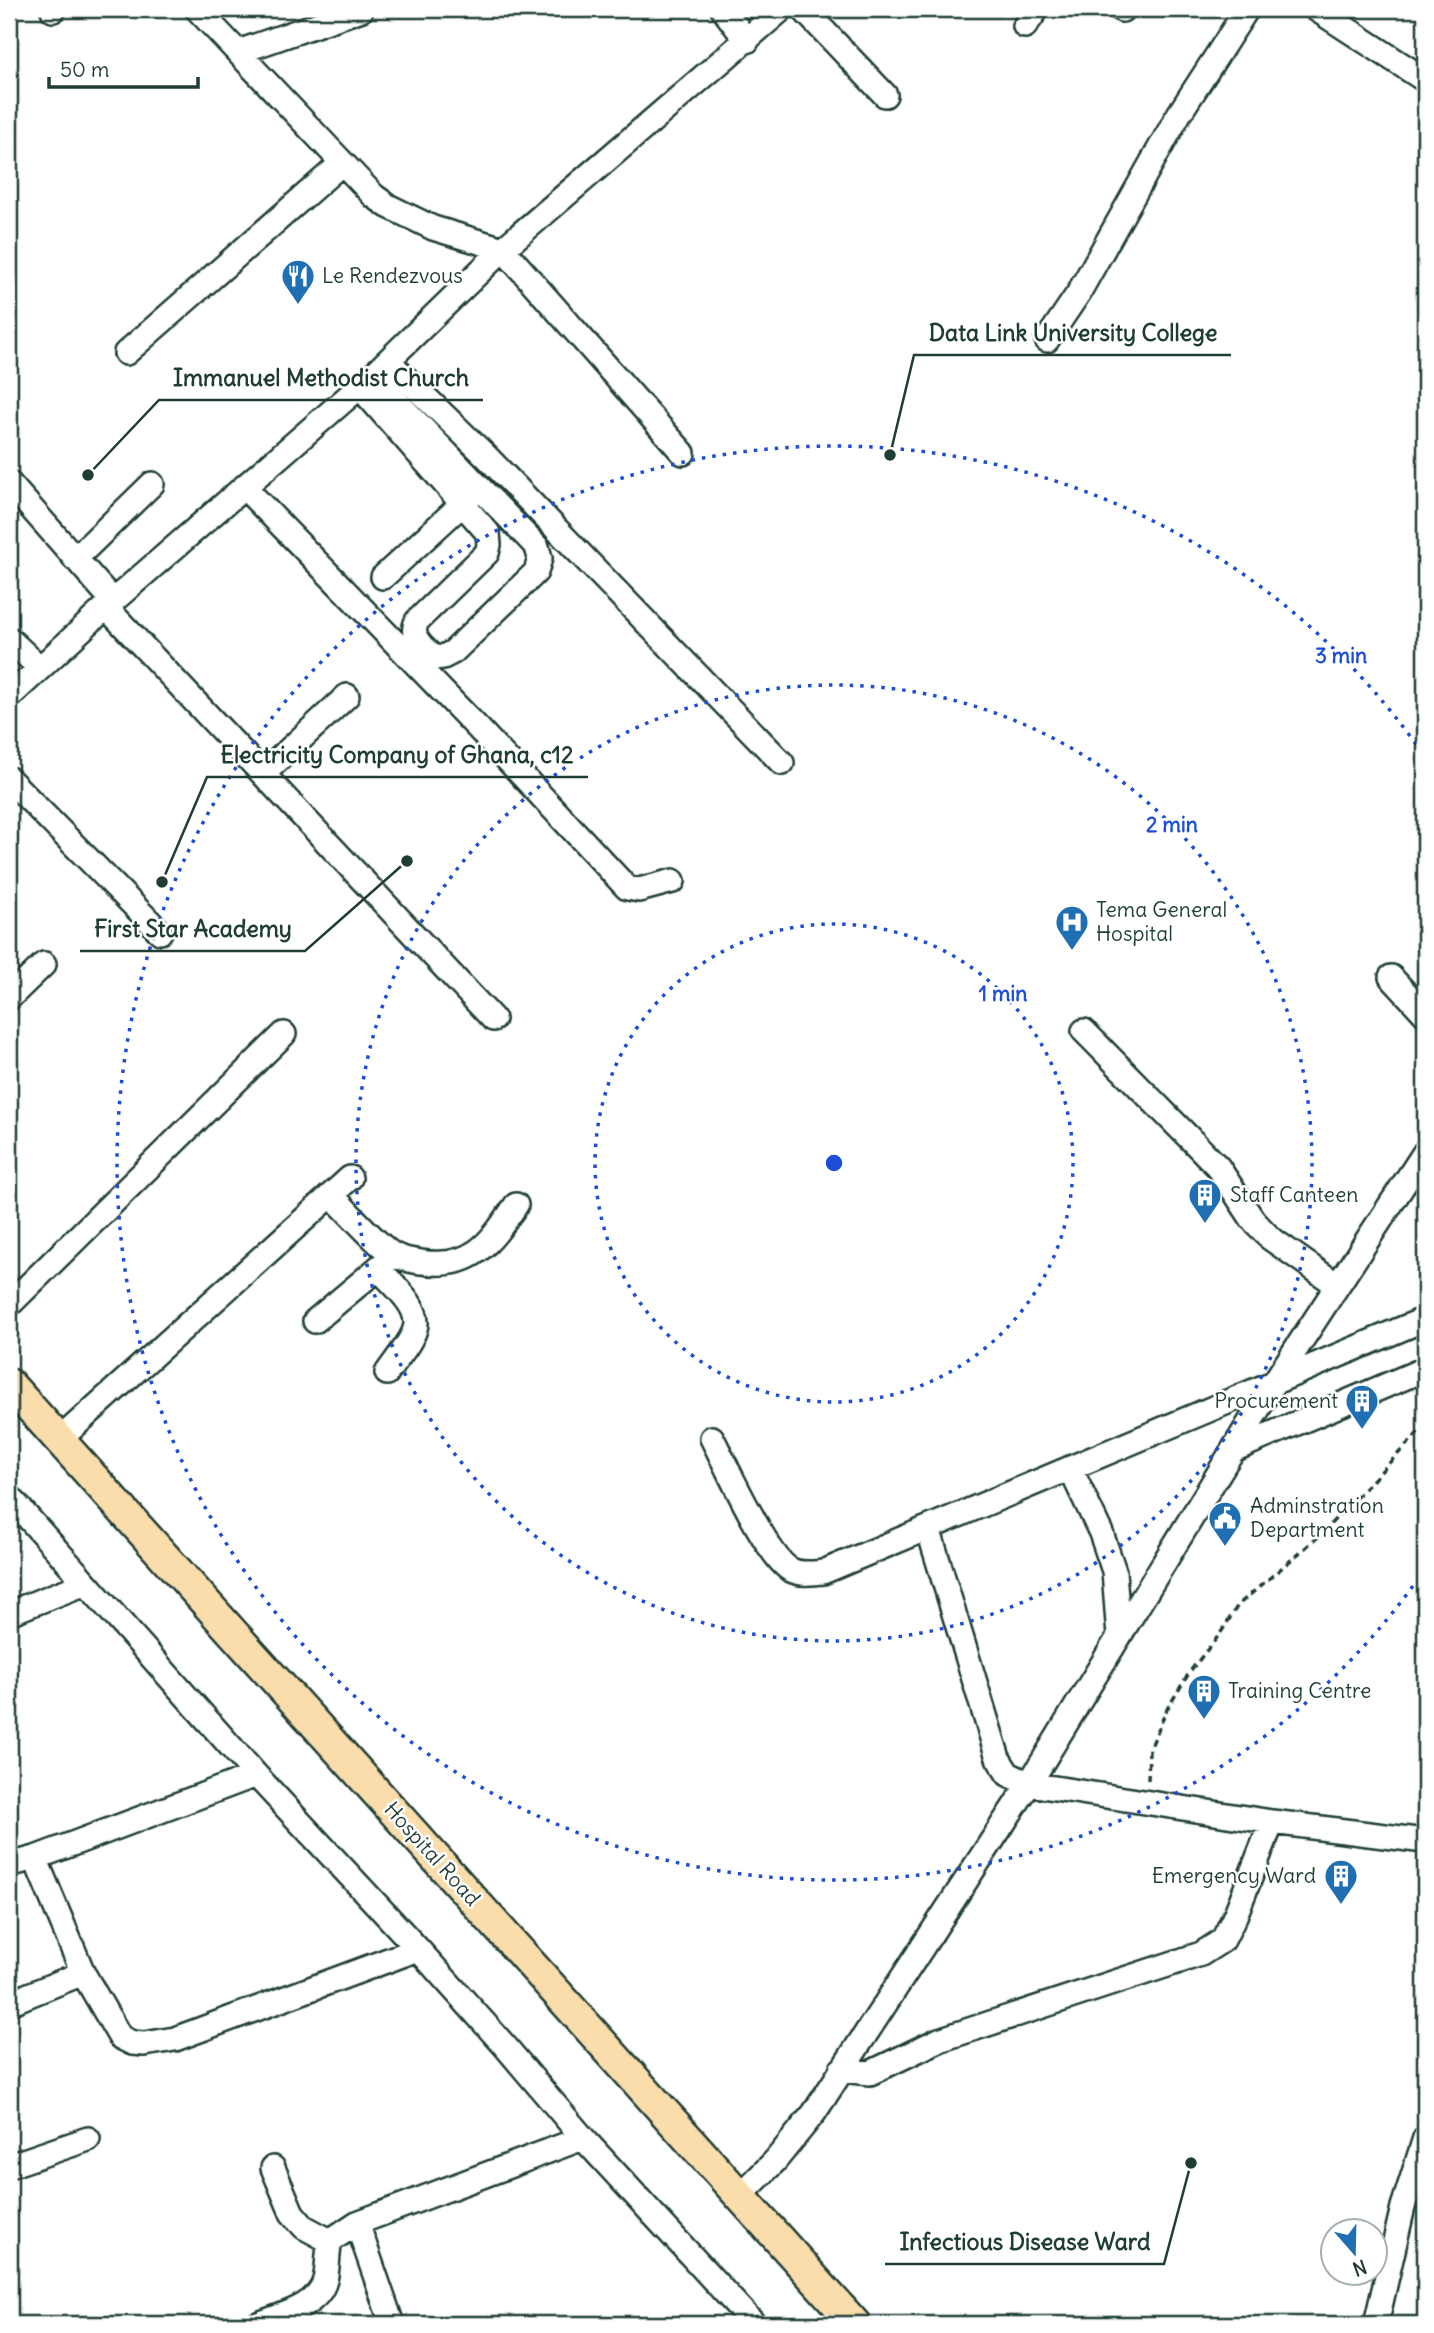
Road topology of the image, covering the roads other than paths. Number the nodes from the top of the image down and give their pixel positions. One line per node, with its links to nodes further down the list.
1 (197, 9): 9 (street)
2 (362, 9): 9 (street)
3 (723, 9): 8 (street)
4 (782, 9): 8 (street)
5 (803, 9): 11 (street)
6 (1247, 9): 14 (street)
7 (1316, 9): 10 (street)
8 (747, 41): 13 (street)
9 (238, 52): 12 (street)
10 (1425, 80)
11 (885, 95)
12 (342, 163): 13 (street); 15 (street)
13 (503, 249): 16 (street); 17 (street)
14 (1047, 340)
15 (126, 352)
16 (373, 375): 20 (street); 21 (street); 22 (street); 30 (street)
17 (683, 453)
18 (9, 483): 23 (street)
19 (152, 484): 23 (street)
20 (244, 487): 25 (street); 33 (street)
21 (480, 489): 22 (street); 22 (street)
22 (462, 503): 24 (street)
23 (75, 559): 25 (street)
24 (383, 577)
25 (110, 604): 27 (street); 31 (street)
26 (9, 639): 27 (street)
27 (40, 668): 28 (street)
28 (9, 696)
29 (347, 696): 31 (street)
30 (782, 762)
31 (264, 774): 39 (street)
32 (9, 779): 34 (street)
33 (673, 881)
34 (160, 932)
35 (44, 964): 37 (street)
36 (1391, 977): 38 (street)
37 (9, 998)
38 (1425, 1014)
39 (493, 1019)
40 (1084, 1031): 47 (street)
41 (284, 1034): 48 (street)
42 (1425, 1152): 47 (street)
43 (350, 1178): 44 (street)
44 (331, 1195): 46 (street); 56 (street)
45 (516, 1205): 46 (street)
46 (386, 1262): 49 (street); 52 (street)
47 (1337, 1285): 53 (street)
48 (9, 1305)
49 (315, 1321)
50 (1424, 1321): 53 (street)
51 (1425, 1369): 57 (street)
52 (387, 1373)
53 (1275, 1381): 57 (street); 58 (street)
54 (9, 1384): 56 (main road, Hospital Road)
55 (712, 1438): 60 (street)
56 (59, 1440): 79 (main road, Hospital Road)
57 (1233, 1450): 63 (street)
58 (1070, 1468): 60 (street); 63 (street)
59 (9, 1496): 61 (street)
60 (928, 1528): 65 (street)
61 (86, 1583): 62 (street); 64 (street)
62 (9, 1613)
63 (1119, 1637): 65 (street)
64 (256, 1775): 68 (street); 70 (street)
65 (1029, 1784): 66 (street); 73 (street)
66 (1272, 1822): 67 (street); 73 (street)
67 (1425, 1841)
68 (35, 1858): 69 (street); 71 (street)
69 (9, 1865)
70 (418, 1949): 71 (street); 74 (street)
71 (83, 1973): 72 (street)
72 (9, 2003)
73 (841, 2070): 79 (street)
74 (583, 2138): 80 (street); 84 (street)
75 (1425, 2138): 86 (street)
76 (88, 2139): 77 (street)
77 (9, 2166)
78 (273, 2168): 81 (street)
79 (740, 2196): 85 (main road, Hospital Road)
80 (358, 2223): 81 (street); 83 (street)
81 (330, 2241): 82 (street)
82 (258, 2324)
83 (392, 2324)
84 (754, 2324)
85 (855, 2324)
86 (1376, 2324)

